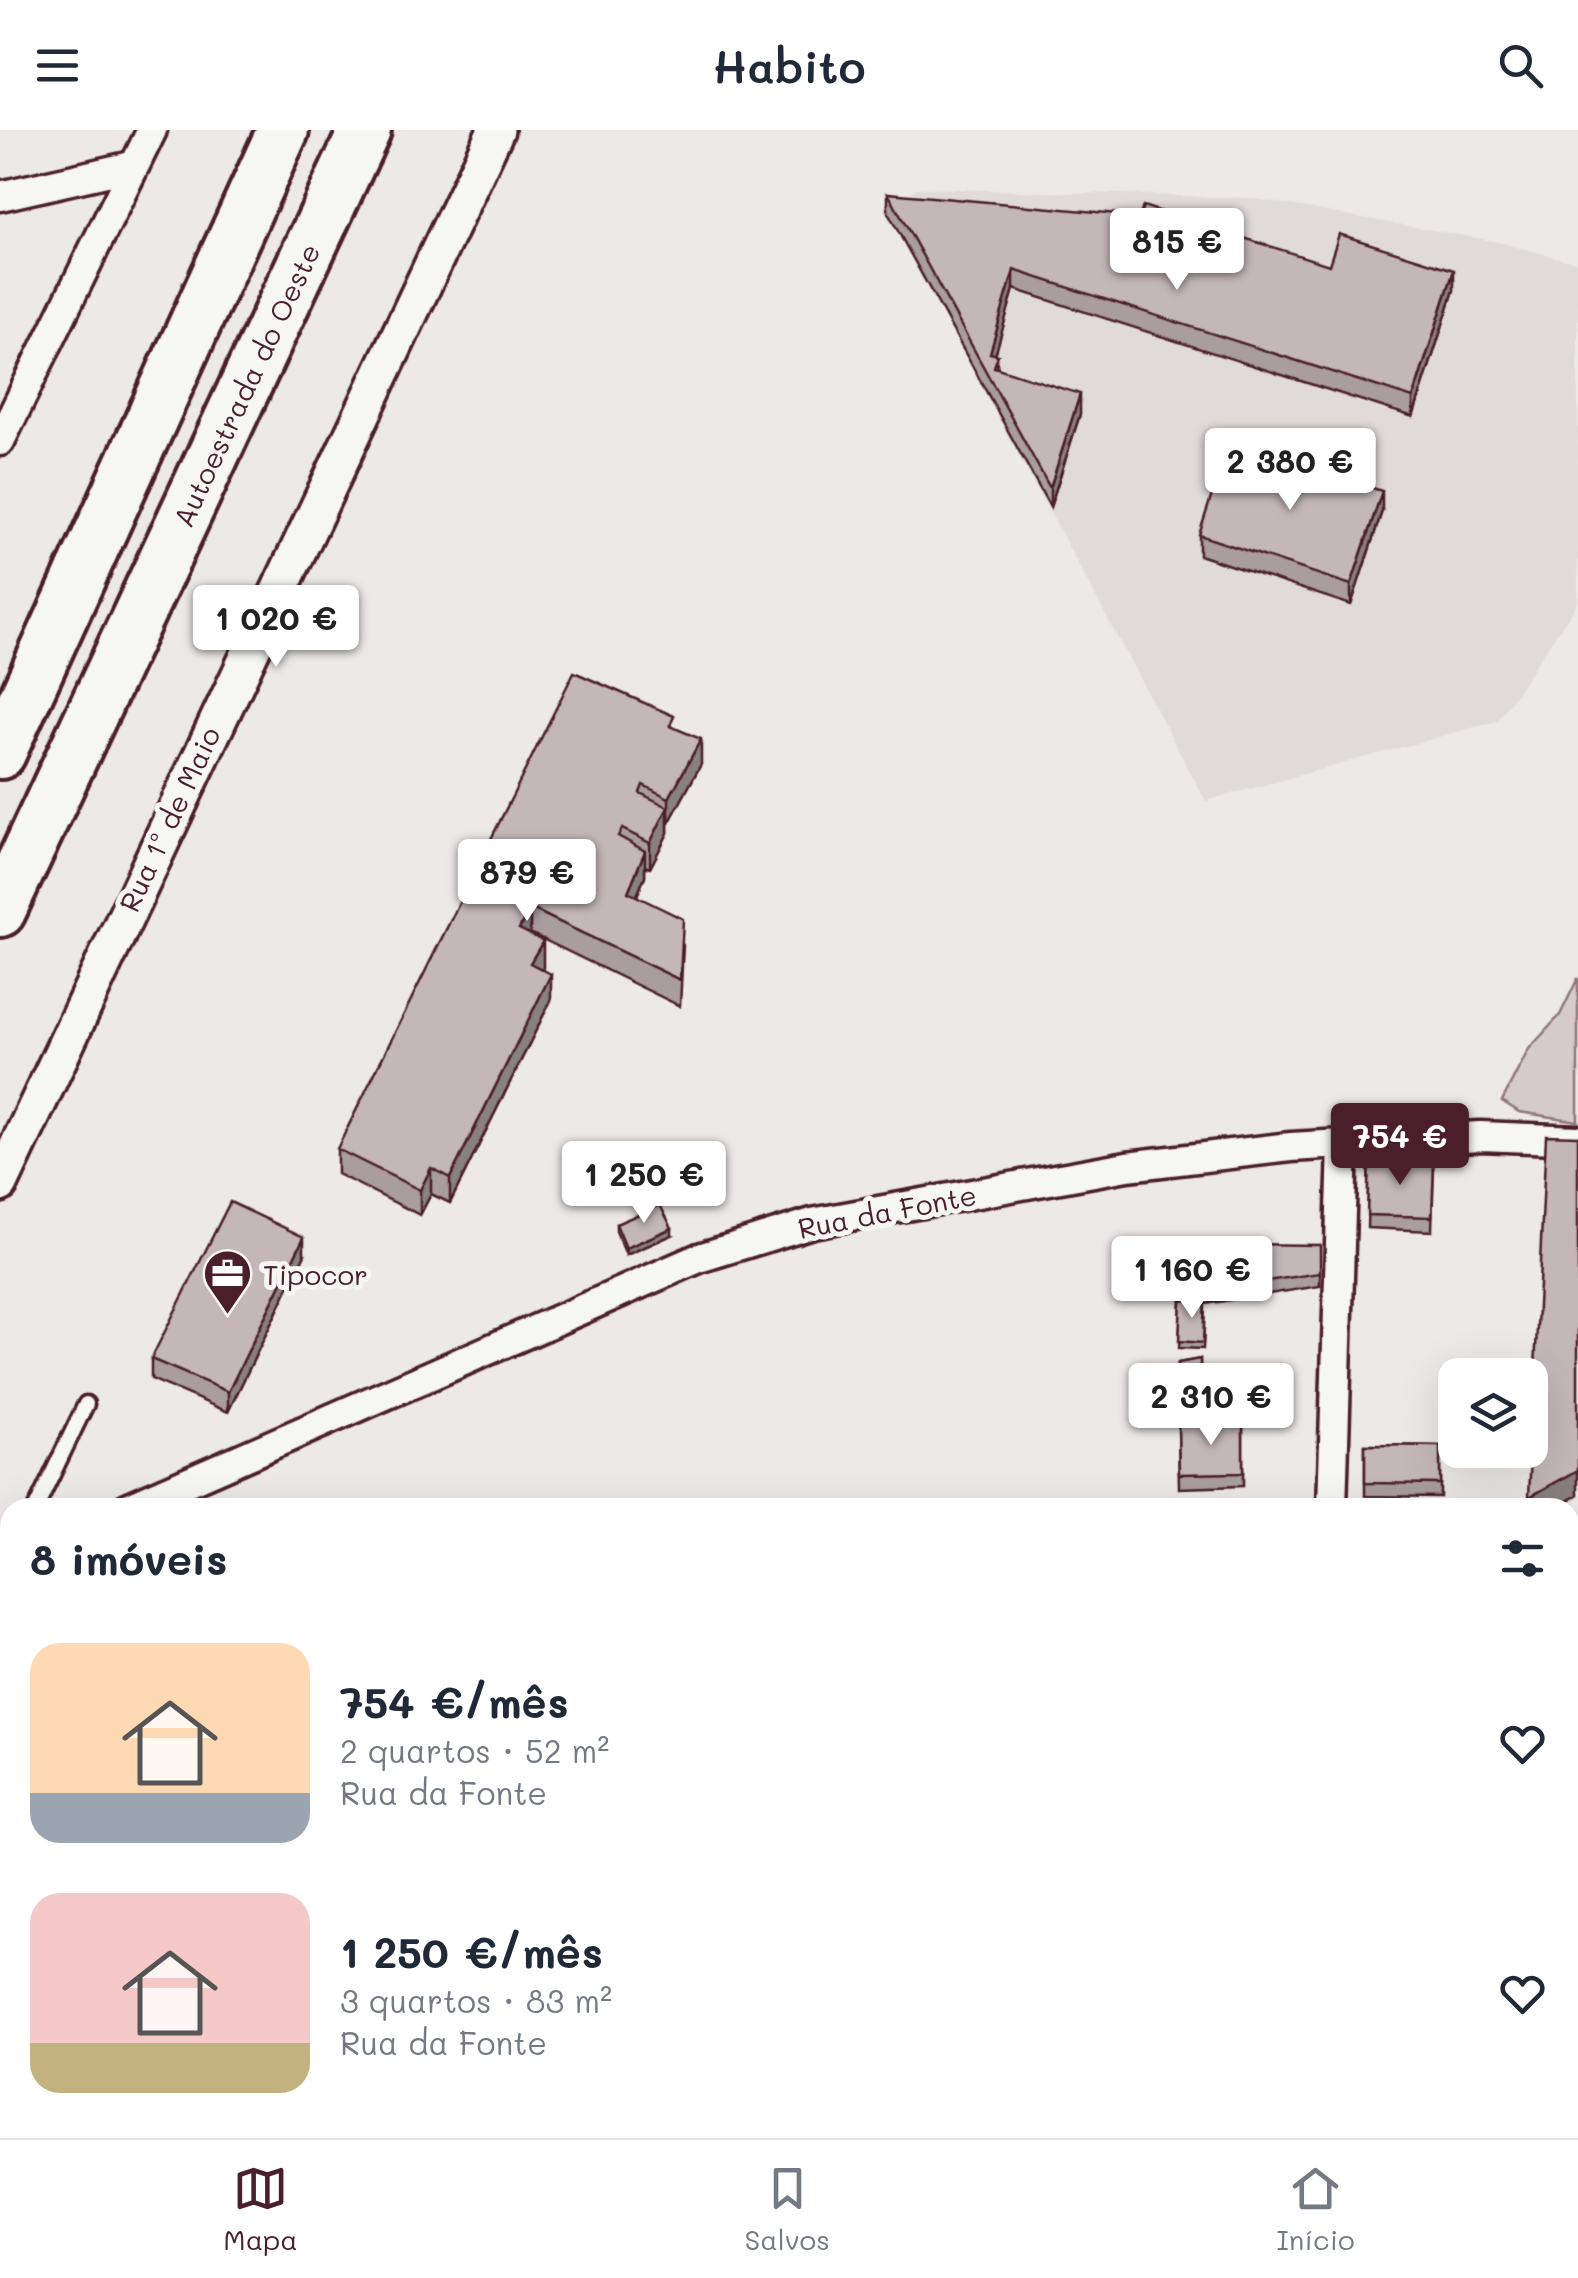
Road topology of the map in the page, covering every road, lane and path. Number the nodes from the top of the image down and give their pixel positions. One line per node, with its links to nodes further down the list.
1 (152, 130): 5 (street)
2 (283, 130): 8 (highway)
3 (366, 130): 9 (highway, Autoestrada do Oeste)
4 (488, 133): 12 (street, Rua 1º de Maio)
5 (132, 166): 6 (street); 7 (street)
6 (0, 196)
7 (0, 441)
8 (0, 753)
9 (0, 911)
10 (1578, 1140): 11 (street, Rua da Fonte)
11 (1343, 1145): 15 (street, Rua da Fonte); 16 (street)
12 (0, 1184)
13 (86, 1404): 14 (lane)
14 (41, 1498)
15 (151, 1498)
16 (1332, 1498)

